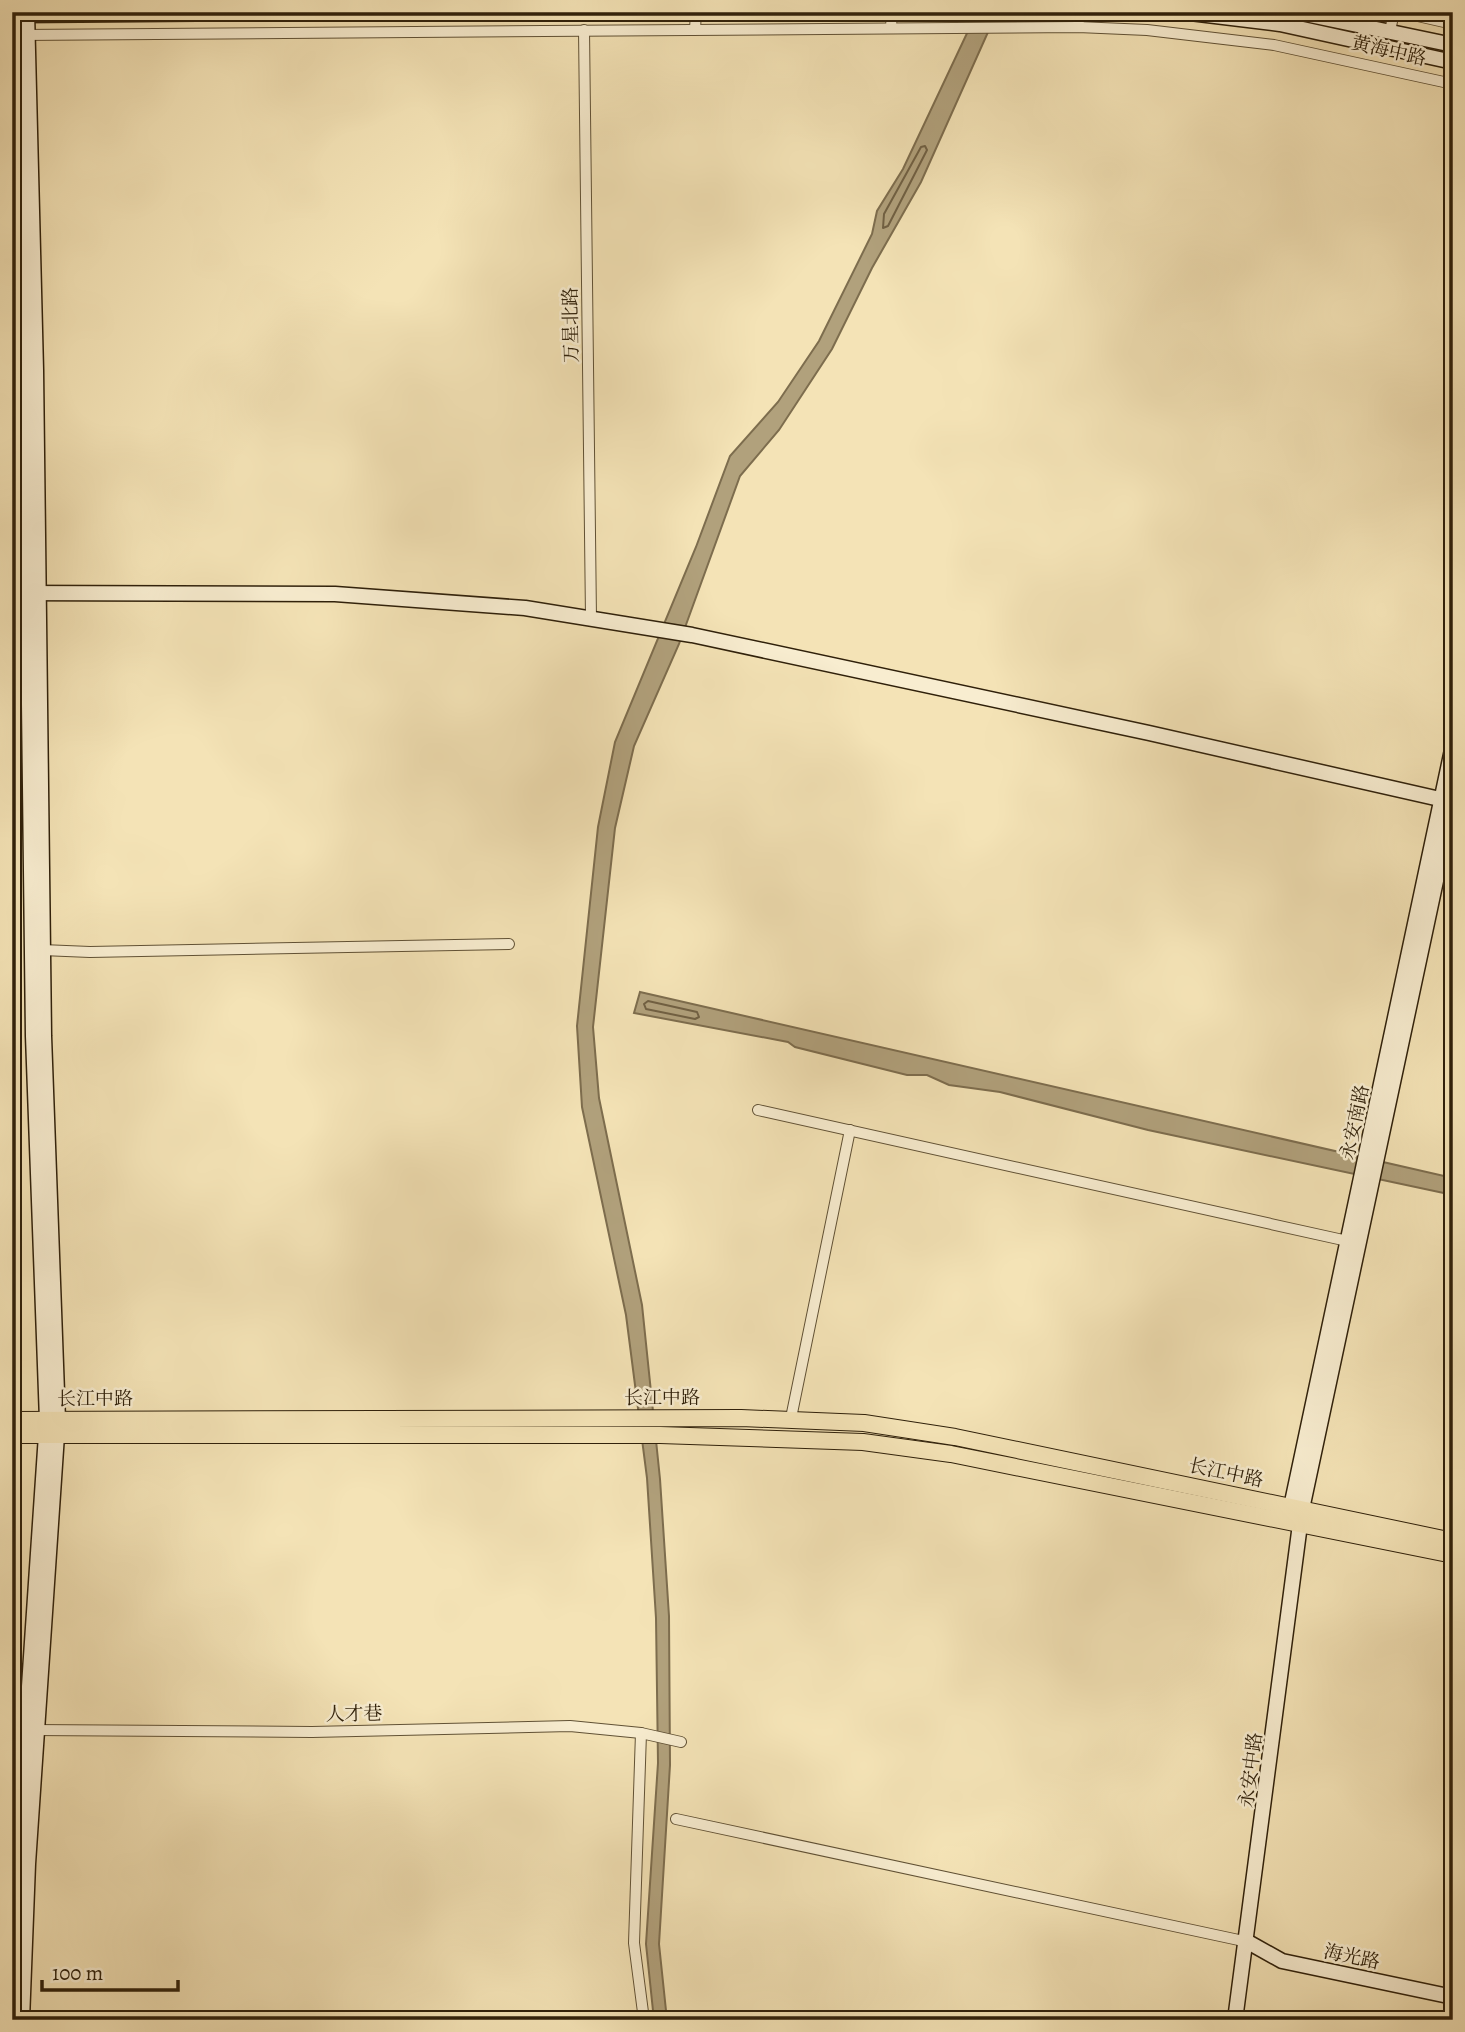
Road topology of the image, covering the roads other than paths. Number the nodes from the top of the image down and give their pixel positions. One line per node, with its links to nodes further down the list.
1 (349, 12): 2 (street); 10 (street); 17 (street)
2 (369, 12)
3 (696, 12): 14 (street)
4 (892, 12): 12 (street)
5 (1080, 12): 13 (street)
6 (1182, 12): 20 (street, 黄海中路)
7 (1295, 12): 16 (street, 黄海中路)
8 (1394, 12): 16 (street)
9 (1400, 12): 11 (street, 黄海中路)
10 (20, 14): 18 (street)
11 (1453, 24)
12 (891, 27): 13 (street, 黄海中路); 14 (street, 黄海中路)
13 (1078, 27): 22 (street, 黄海中路)
14 (695, 29): 15 (street, 黄海中路)
15 (584, 30): 17 (street, 黄海中路); 25 (street, 万星北路)
16 (1390, 31): 19 (street, 黄海中路)
17 (348, 33): 18 (street, 黄海中路)
18 (22, 35): 24 (street)
19 (1453, 45)
20 (1387, 47): 21 (street, 黄海中路); 22 (street)
21 (1453, 62)
22 (1381, 67): 23 (street, 黄海中路)
23 (1453, 84)
24 (26, 592): 25 (street); 29 (street); 35 (street)
25 (591, 618): 27 (street)
26 (1453, 745): 27 (street, 永安南路)
27 (1450, 801): 32 (street, 永安南路)
28 (509, 944): 29 (street)
29 (42, 950): 35 (street)
30 (758, 1110): 31 (street)
31 (850, 1130): 32 (street); 33 (street)
32 (1354, 1242): 37 (street, 永安南路)
33 (791, 1419): 35 (main road, 长江中路); 37 (main road, 长江中路)
34 (12, 1420): 35 (main road, 长江中路)
35 (52, 1427): 36 (main road, 长江中路); 37 (main road, 长江中路); 40 (street); 49 (street)
36 (12, 1435)
37 (1298, 1514): 38 (main road); 39 (main road); 45 (street, 永安中路)
38 (1453, 1541)
39 (1453, 1555)
40 (28, 1730): 41 (street, 人才巷); 44 (street)
41 (644, 1734): 42 (street, 人才巷); 50 (street)
42 (678, 1742)
43 (676, 1819): 45 (street)
44 (15, 1864): 46 (street)
45 (1248, 1942): 47 (street, 海光路); 51 (street, 永安中路)
46 (15, 1958): 48 (street); 49 (street)
47 (1453, 1997)
48 (12, 1999)
49 (23, 2020)
50 (644, 2020)
51 (1235, 2020)

